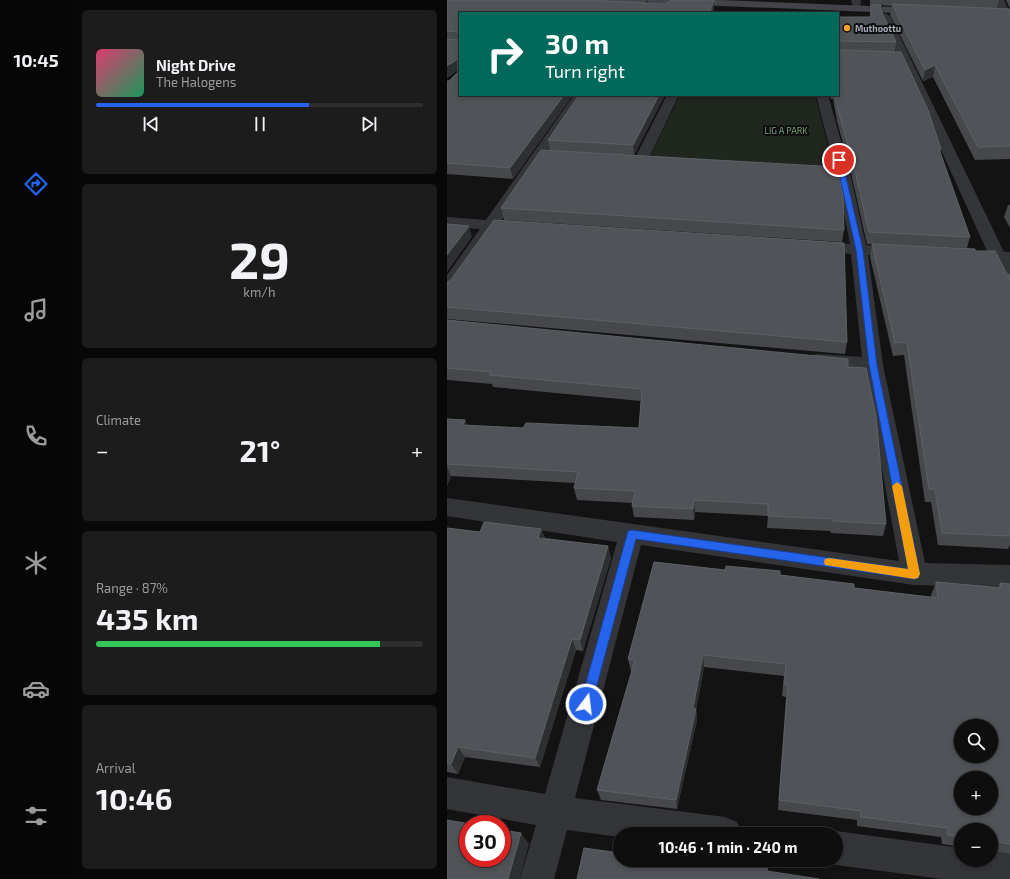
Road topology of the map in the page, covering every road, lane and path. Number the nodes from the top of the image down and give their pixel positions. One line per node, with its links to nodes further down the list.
1 (999, 0): 7 (street)
2 (648, 4): 3 (main road); 4 (main road)
3 (856, 4): 6 (main road)
4 (785, 12)
5 (839, 14): 6 (main road)
6 (885, 16): 9 (street)
7 (1004, 17)
8 (889, 56): 9 (street)
9 (904, 57): 25 (street)
10 (579, 96): 13 (street)
11 (673, 96): 16 (street)
12 (822, 96): 22 (street)
13 (537, 156): 14 (street); 19 (street)
14 (553, 157)
15 (624, 161): 16 (street)
16 (640, 162): 17 (street)
17 (655, 163)
18 (447, 222): 19 (street)
19 (489, 225): 20 (street); 27 (street)
20 (536, 228)
21 (796, 246): 22 (street)
22 (859, 250): 23 (street); 29 (street)
23 (913, 253)
24 (952, 255): 25 (street)
25 (1004, 257): 26 (street)
26 (1010, 282)
27 (447, 288)
28 (802, 358): 29 (street)
29 (873, 365): 32 (street)
30 (447, 507): 31 (street)
31 (632, 534): 32 (street); 35 (street)
32 (914, 574): 33 (street)
33 (1010, 576)
34 (447, 793): 35 (street)
35 (557, 812): 36 (street); 39 (street)
36 (672, 827)
37 (843, 849): 38 (street)
38 (1010, 871)
39 (537, 879)

